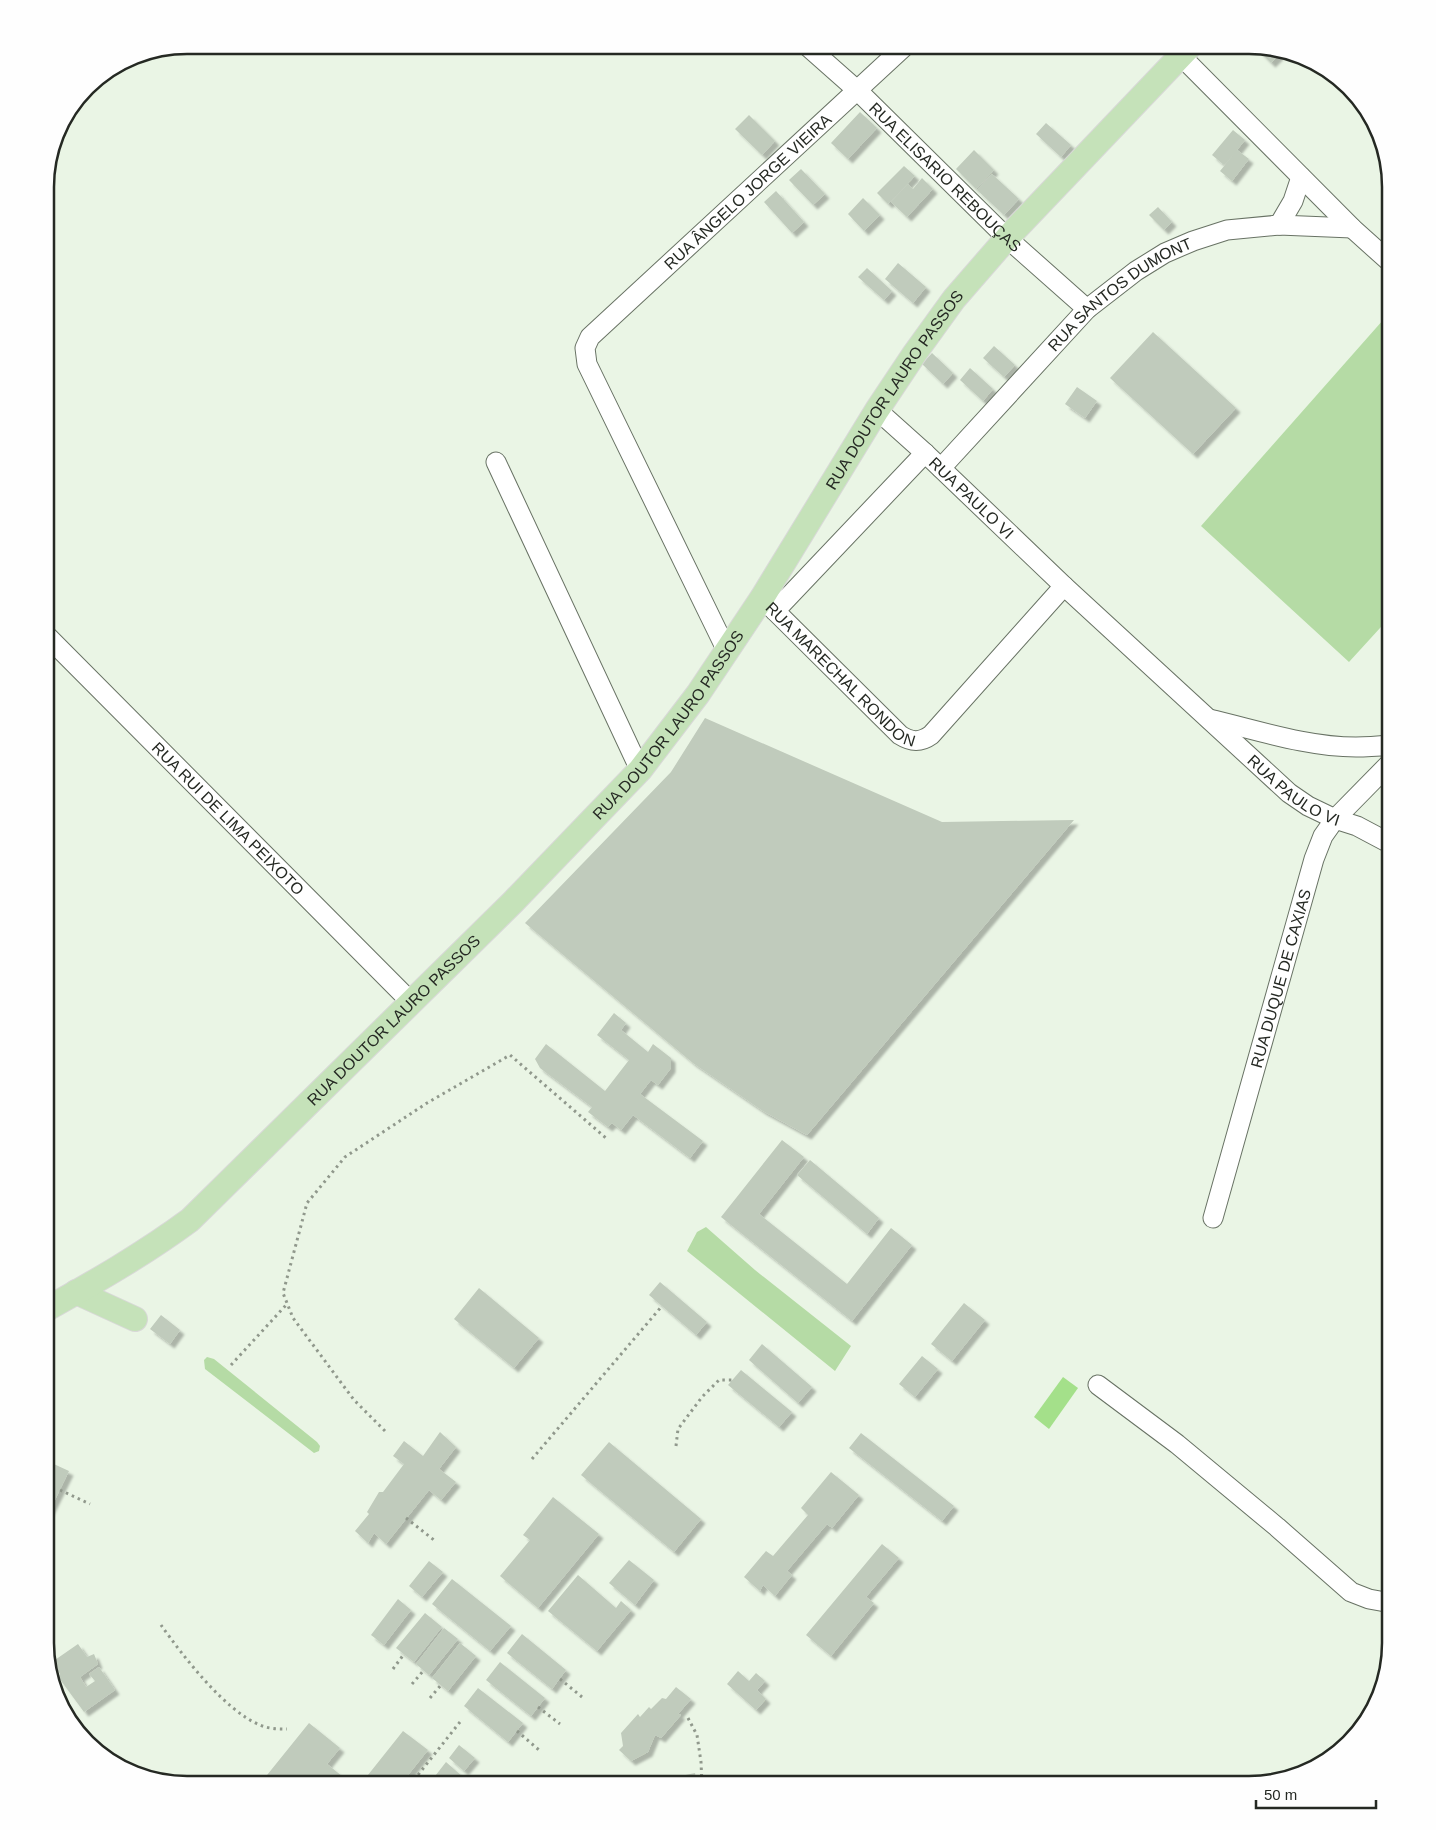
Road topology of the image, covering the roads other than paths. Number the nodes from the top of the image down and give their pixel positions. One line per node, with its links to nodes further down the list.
1 (816, 54): 5 (street, RUA ELISARIO REBOUÇAS)
2 (897, 54): 5 (street, RUA ÂNGELO JORGE VIEIRA)
3 (1183, 54): 9 (main road, RUA DOUTOR LAURO PASSOS)
4 (1189, 54): 6 (street)
5 (858, 91): 9 (street, RUA ELISARIO REBOUÇAS); 19 (street, RUA ÂNGELO JORGE VIEIRA)
6 (1301, 177): 7 (street); 8 (street)
7 (1279, 225): 8 (street, RUA SANTOS DUMONT); 11 (street, RUA SANTOS DUMONT)
8 (1352, 228): 10 (street)
9 (1007, 238): 11 (street, RUA ELISARIO REBOUÇAS); 12 (main road, RUA DOUTOR LAURO PASSOS)
10 (1382, 255)
11 (1087, 309): 15 (street, RUA SANTOS DUMONT)
12 (877, 410): 13 (street, RUA PAULO VI); 17 (main road, RUA DOUTOR LAURO PASSOS)
13 (925, 453): 15 (street, RUA PAULO VI); 17 (street)
14 (496, 462): 22 (street)
15 (942, 468): 16 (street, RUA PAULO VI)
16 (1064, 586): 17 (street, RUA MARECHAL RONDON); 20 (street, RUA PAULO VI)
17 (769, 604): 19 (main road, RUA DOUTOR LAURO PASSOS)
18 (54, 643): 26 (street, RUA RUI DE LIMA PEIXOTO)
19 (727, 651): 22 (main road, RUA DOUTOR LAURO PASSOS)
20 (1208, 719): 21 (street, RUA PAULO VI); 24 (street, RUA PAULO VI)
21 (1382, 746)
22 (640, 770): 26 (main road, RUA DOUTOR LAURO PASSOS)
23 (1382, 771): 24 (street, RUA DUQUE DE CAXIAS)
24 (1335, 819): 25 (street, RUA PAULO VI); 27 (street, RUA DUQUE DE CAXIAS)
25 (1382, 839)
26 (412, 1003): 28 (main road, RUA DOUTOR LAURO PASSOS)
27 (1213, 1218)
28 (76, 1292): 29 (main road, RUA DOUTOR LAURO PASSOS); 30 (main road)
29 (54, 1305)
30 (135, 1319)
31 (1098, 1385): 32 (street)
32 (1382, 1601)

